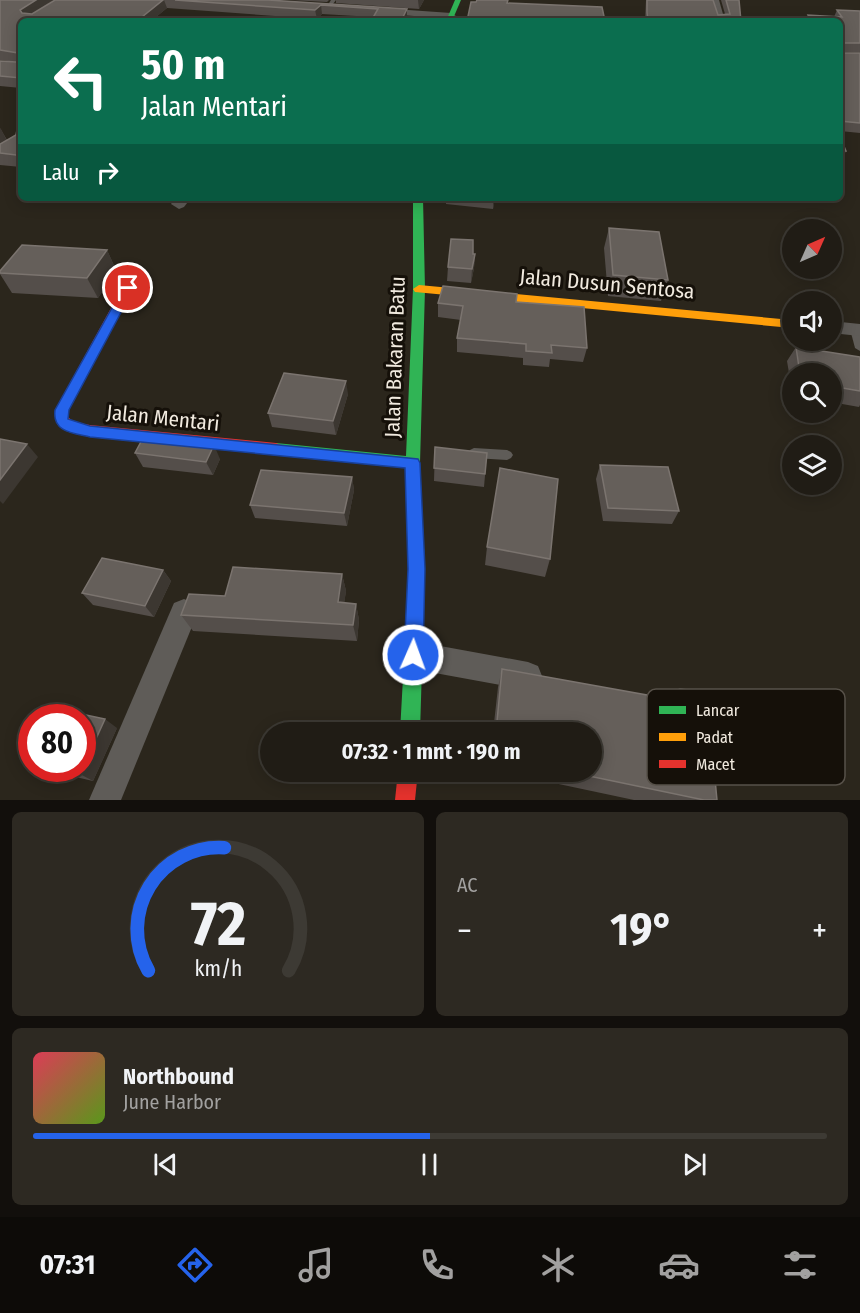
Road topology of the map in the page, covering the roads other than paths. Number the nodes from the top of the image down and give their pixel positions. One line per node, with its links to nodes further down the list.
1 (458, 0): 4 (main road)
2 (714, 0): 5 (street)
3 (373, 10): 4 (street)
4 (450, 18)
5 (719, 18)
6 (418, 201): 8 (main road, Jalan Bakaran Batu)
7 (128, 288): 14 (main road, Jalan Mentari)
8 (419, 289): 9 (main road, Jalan Dusun Sentosa); 14 (main road, Jalan Bakaran Batu)
9 (782, 323)
10 (842, 331): 11 (street)
11 (858, 336)
12 (460, 452): 13 (lane)
13 (507, 455)
14 (412, 463): 16 (main road, Jalan Bakaran Batu)
15 (184, 612): 20 (street)
16 (413, 655): 17 (street); 18 (main road, Jalan Bakaran Batu)
17 (555, 681)
18 (410, 722)
19 (407, 782): 21 (main road)
20 (105, 800)
21 (405, 800)

